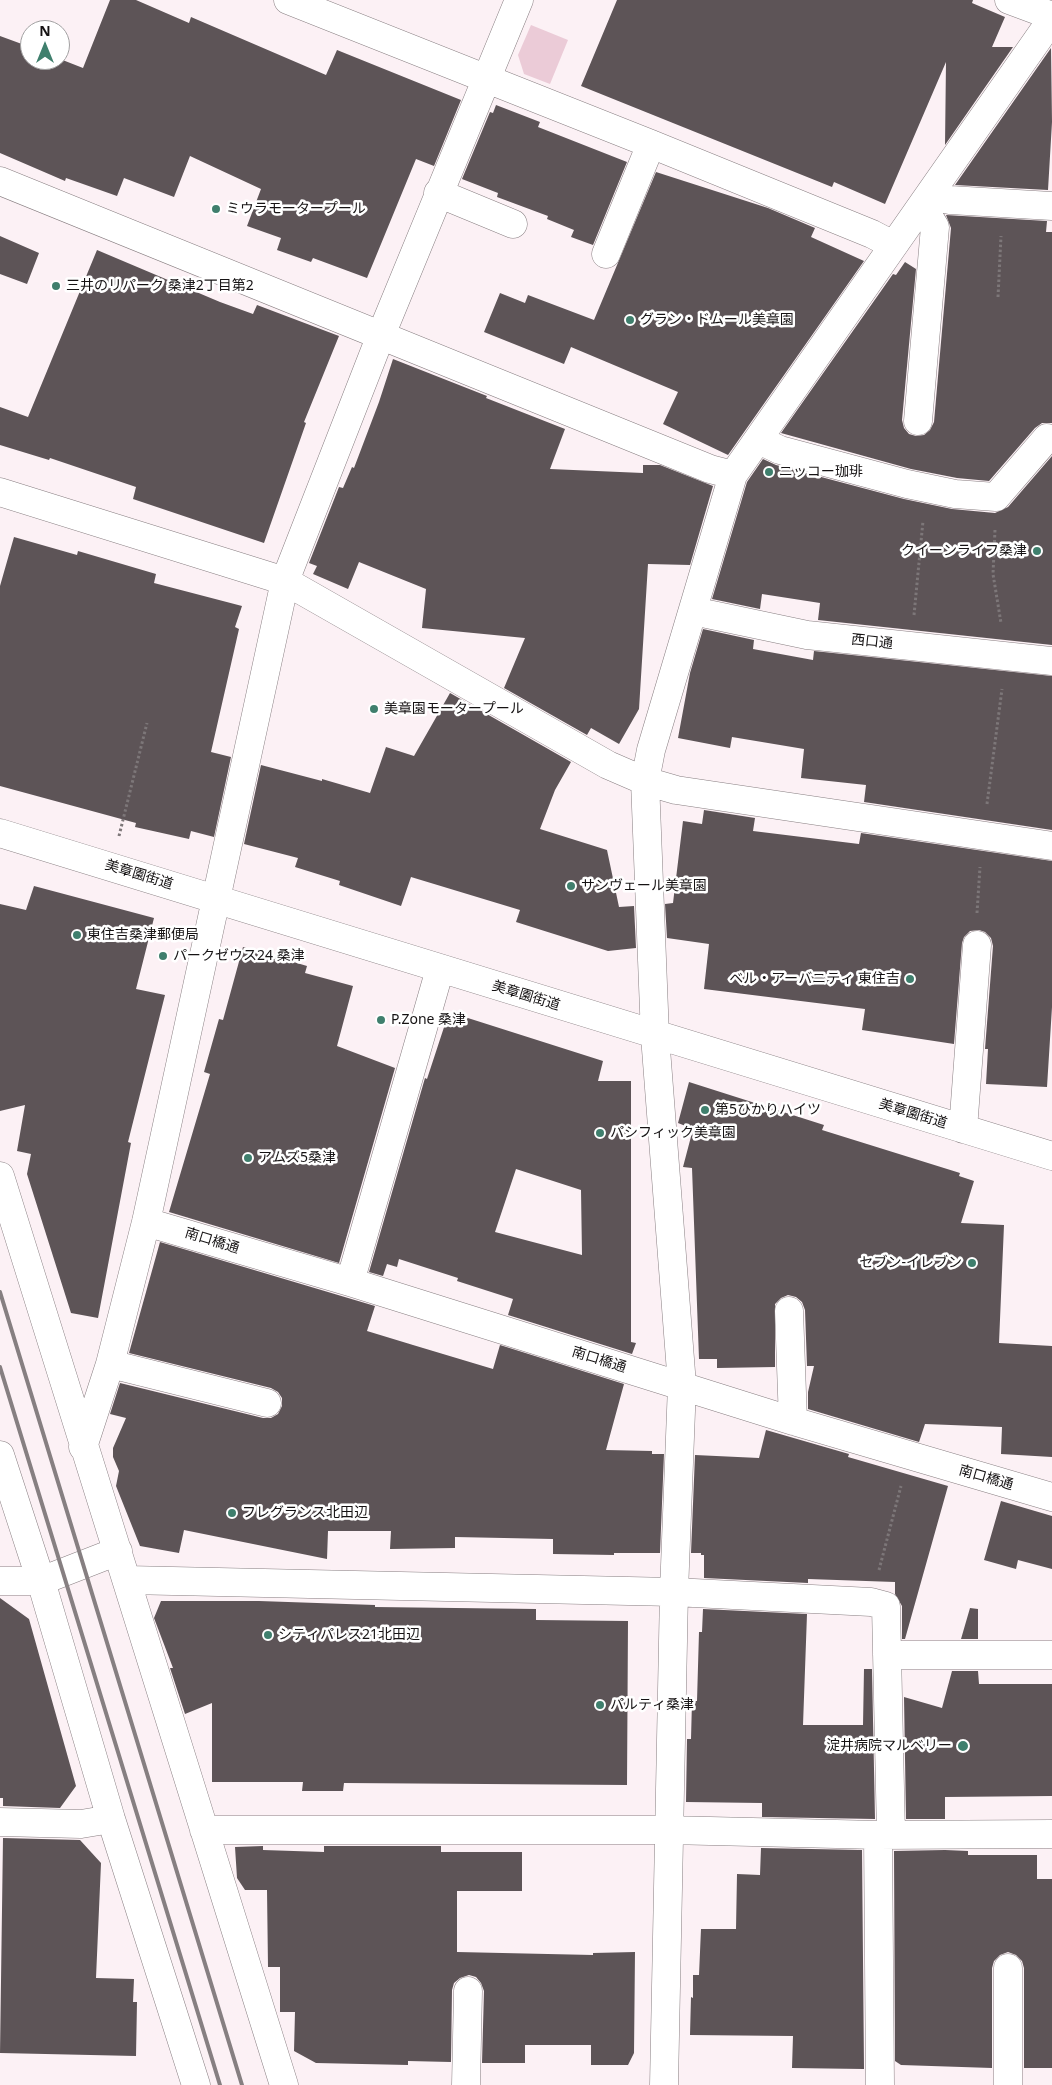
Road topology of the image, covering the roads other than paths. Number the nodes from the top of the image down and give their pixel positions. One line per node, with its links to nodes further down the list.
1 (288, 0): 5 (street)
2 (518, 0): 5 (street)
3 (1009, 0): 4 (street)
4 (1052, 18): 9 (street)
5 (487, 80): 6 (street); 8 (street)
6 (651, 144): 12 (street); 13 (street)
7 (0, 181): 14 (street)
8 (438, 193): 11 (street); 14 (street)
9 (926, 200): 10 (street); 12 (street); 15 (street)
10 (1052, 206)
11 (513, 224)
12 (893, 245): 17 (street)
13 (606, 254)
14 (381, 336): 18 (street); 20 (street)
15 (918, 421)
16 (1052, 439): 17 (street)
17 (759, 440): 18 (street)
18 (733, 475): 21 (street)
19 (0, 492): 20 (street)
20 (285, 581): 23 (street); 26 (street)
21 (693, 611): 22 (street, 西口通); 23 (street)
22 (1052, 661)
23 (645, 781): 25 (street); 29 (street)
24 (0, 833): 26 (street, 美章園街道)
25 (1052, 846)
26 (216, 899): 28 (street, 美章園街道); 33 (street)
27 (977, 944): 30 (street)
28 (440, 969): 29 (street, 美章園街道); 34 (street)
29 (655, 1036): 30 (street, 美章園街道); 37 (street)
30 (963, 1129): 31 (street, 美章園街道)
31 (1052, 1156)
32 (0, 1176): 40 (street)
33 (146, 1222): 34 (street, 南口橋通); 36 (street)
34 (350, 1282): 37 (street, 南口橋通)
35 (789, 1311): 39 (street)
36 (110, 1364): 38 (street); 40 (street)
37 (682, 1385): 39 (street, 南口橋通); 47 (street)
38 (267, 1403)
39 (793, 1421): 42 (street, 南口橋通)
40 (84, 1447): 43 (street)
41 (0, 1455): 46 (street)
42 (1052, 1497)
43 (118, 1550): 44 (street); 46 (street)
44 (128, 1580): 47 (street); 52 (street)
45 (0, 1581): 46 (street)
46 (41, 1581): 50 (street)
47 (674, 1592): 48 (street); 53 (street)
48 (887, 1654): 49 (street); 55 (street)
49 (1052, 1654)
50 (112, 1819): 51 (street); 58 (street)
51 (0, 1822)
52 (204, 1830): 53 (street); 59 (street)
53 (668, 1830): 55 (street); 61 (street)
54 (1052, 1834): 55 (street)
55 (884, 1835): 62 (street)
56 (1008, 1968): 63 (street)
57 (468, 1991): 60 (street)
58 (196, 2085)
59 (284, 2085)
60 (466, 2085)
61 (664, 2085)
62 (880, 2085)
63 (1008, 2085)

